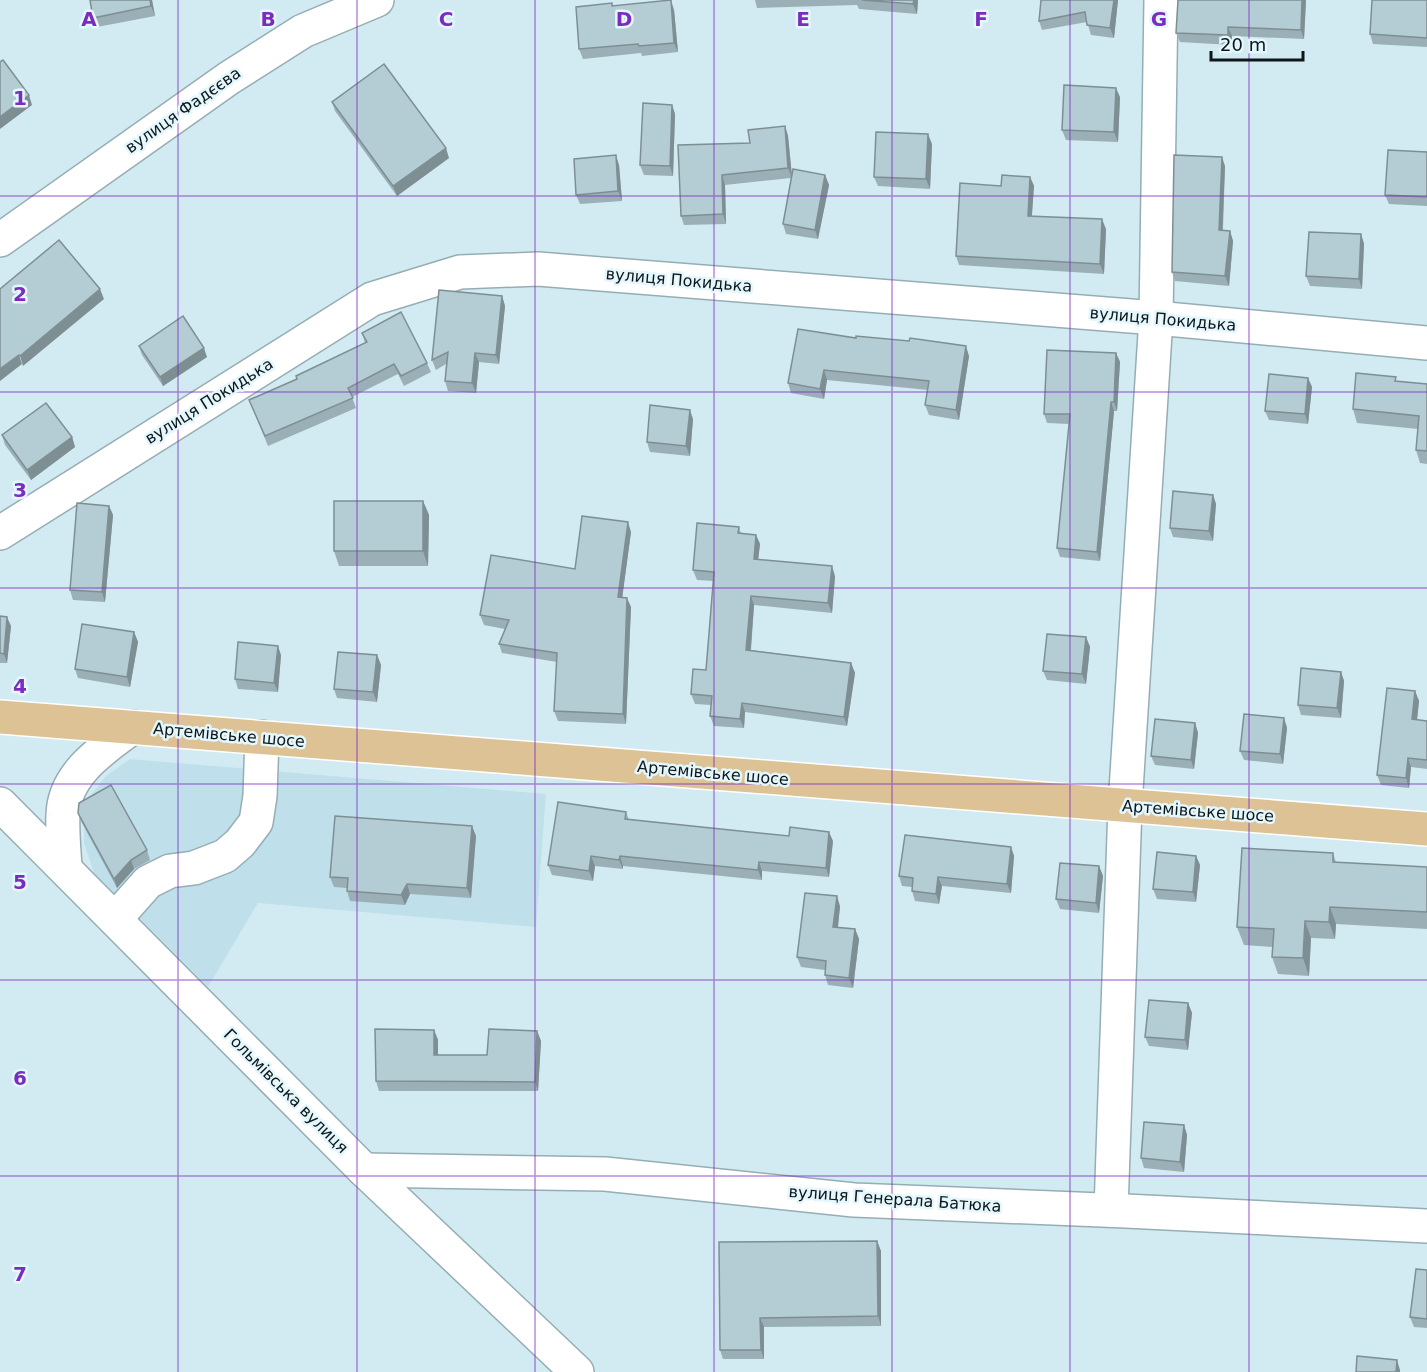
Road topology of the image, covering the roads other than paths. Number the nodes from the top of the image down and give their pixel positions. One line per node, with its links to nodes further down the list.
1 (377, 0): 3 (street, вулиця Фадєєва)
2 (1161, 0): 4 (street)
3 (0, 240)
4 (1156, 318): 5 (street, вулиця Покидька); 6 (street, вулиця Покидька); 11 (street)
5 (1427, 343)
6 (0, 533)
7 (0, 717): 8 (main road, Артемівське шосе)
8 (133, 727): 9 (main road, Артемівське шосе); 13 (street)
9 (262, 737): 11 (main road, Артемівське шосе); 14 (street)
10 (0, 804): 13 (street, Гольмівська вулиця)
11 (1125, 806): 12 (main road, Артемівське шосе); 16 (street)
12 (1427, 829)
13 (65, 867): 14 (street, Гольмівська вулиця)
14 (116, 918): 15 (street, Гольмівська вулиця)
15 (364, 1170): 16 (street, вулиця Генерала Батюка); 18 (street, Гольмівська вулиця)
16 (1111, 1210): 17 (street, вулиця Генерала Батюка)
17 (1427, 1226)
18 (577, 1372)

